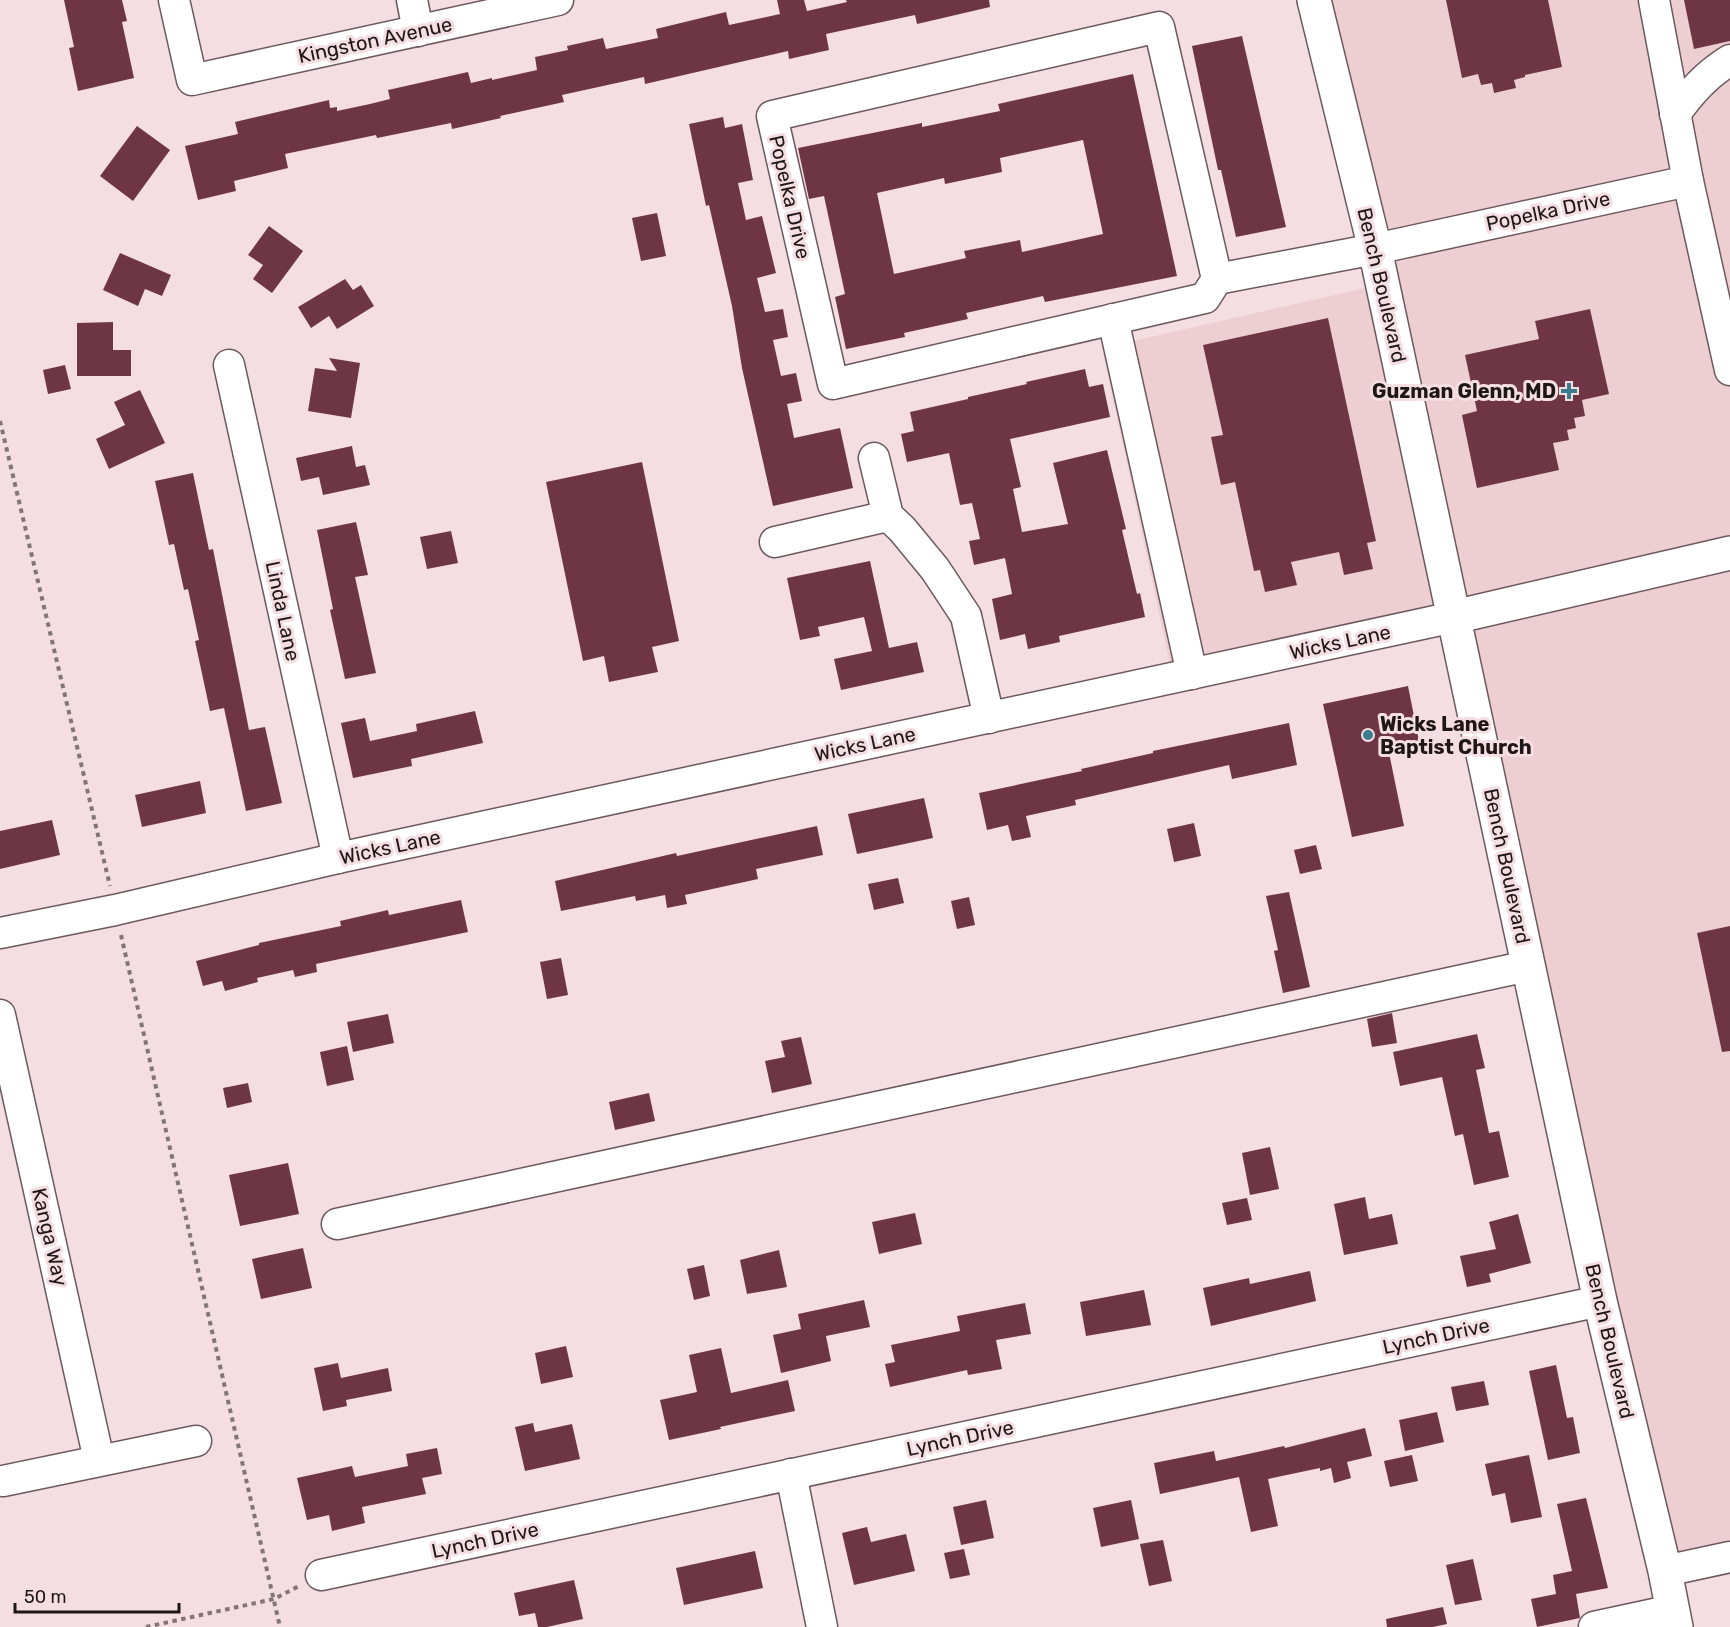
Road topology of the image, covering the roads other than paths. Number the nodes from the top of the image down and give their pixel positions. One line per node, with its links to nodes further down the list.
1 (174, 0): 6 (street, Kingston Avenue)
2 (412, 0): 6 (street)
3 (558, 0): 6 (street, Kingston Avenue)
4 (1314, 0): 10 (main road, Bench Boulevard)
5 (1654, 0): 8 (street)
6 (418, 30)
7 (1730, 60): 8 (street)
8 (1675, 114): 9 (street)
9 (1688, 181): 10 (street, Popelka Drive); 14 (street)
10 (1375, 249): 11 (street, Popelka Drive); 19 (main road, Bench Boulevard)
11 (1217, 279): 12 (street, Popelka Drive); 12 (street, Popelka Drive)
12 (1113, 319): 20 (street)
13 (229, 364): 22 (street, Linda Lane)
14 (1730, 370)
15 (874, 458): 16 (street)
16 (888, 516): 17 (street); 21 (street)
17 (775, 542)
18 (1730, 554): 19 (main road, Wicks Lane)
19 (1454, 617): 20 (street, Wicks Lane); 24 (main road, Bench Boulevard)
20 (1192, 674): 21 (street, Wicks Lane)
21 (988, 718): 22 (street, Wicks Lane)
22 (338, 858): 23 (street, Wicks Lane)
23 (0, 933)
24 (1528, 966): 26 (street); 27 (main road, Bench Boulevard)
25 (0, 1015): 29 (street, Kanga Way)
26 (337, 1224)
27 (1600, 1301): 30 (street, Lynch Drive); 33 (main road, Bench Boulevard)
28 (196, 1441): 29 (street)
29 (99, 1460): 31 (street)
30 (791, 1474): 34 (street, Lynch Drive); 36 (street)
31 (3, 1481)
32 (1730, 1557): 33 (street)
33 (1665, 1571): 35 (main road, Bench Boulevard)
34 (321, 1575)
35 (1675, 1618): 37 (street)
36 (822, 1627)
37 (1594, 1627)

